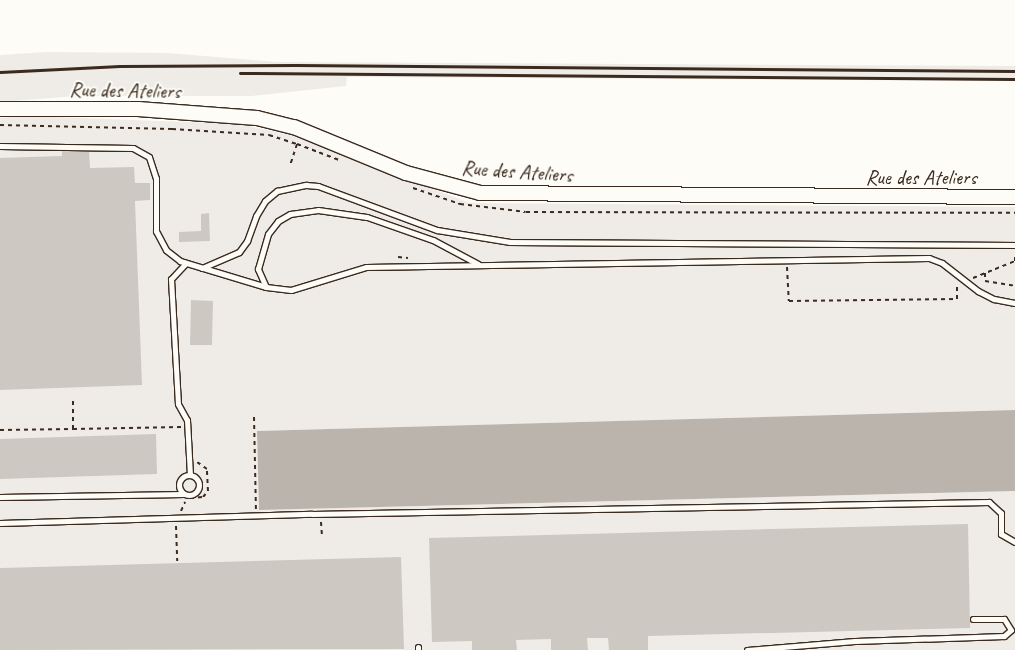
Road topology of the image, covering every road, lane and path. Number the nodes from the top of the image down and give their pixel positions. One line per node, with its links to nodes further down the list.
1 (0, 109): 5 (street, Rue des Ateliers)
2 (0, 125): 4 (path)
3 (0, 146): 11 (lane)
4 (290, 166)
5 (1015, 197)
6 (1015, 245): 13 (lane)
7 (398, 257): 8 (path)
8 (417, 259)
9 (784, 259): 12 (lane); 15 (lane); 15 (path)
10 (1015, 261): 14 (path)
11 (186, 263): 13 (lane); 21 (lane)
12 (479, 265): 17 (lane); 17 (lane)
13 (202, 268): 17 (lane)
14 (985, 273): 15 (path); 16 (path)
15 (966, 281): 18 (lane)
16 (1015, 286)
17 (266, 287)
18 (1015, 303)
19 (73, 397): 22 (path)
20 (254, 417): 28 (path)
21 (187, 427): 22 (path); 25 (lane)
22 (73, 429): 23 (path)
23 (0, 430)
24 (193, 454): 29 (path)
25 (190, 475): 26 (lane); 26 (lane)
26 (184, 494): 27 (lane)
27 (0, 497)
28 (256, 516): 29 (lane); 32 (lane)
29 (181, 518): 30 (lane)
30 (0, 523)
31 (176, 526): 33 (path)
32 (1015, 542)
33 (177, 561)
34 (973, 619): 35 (lane)
35 (747, 650)

